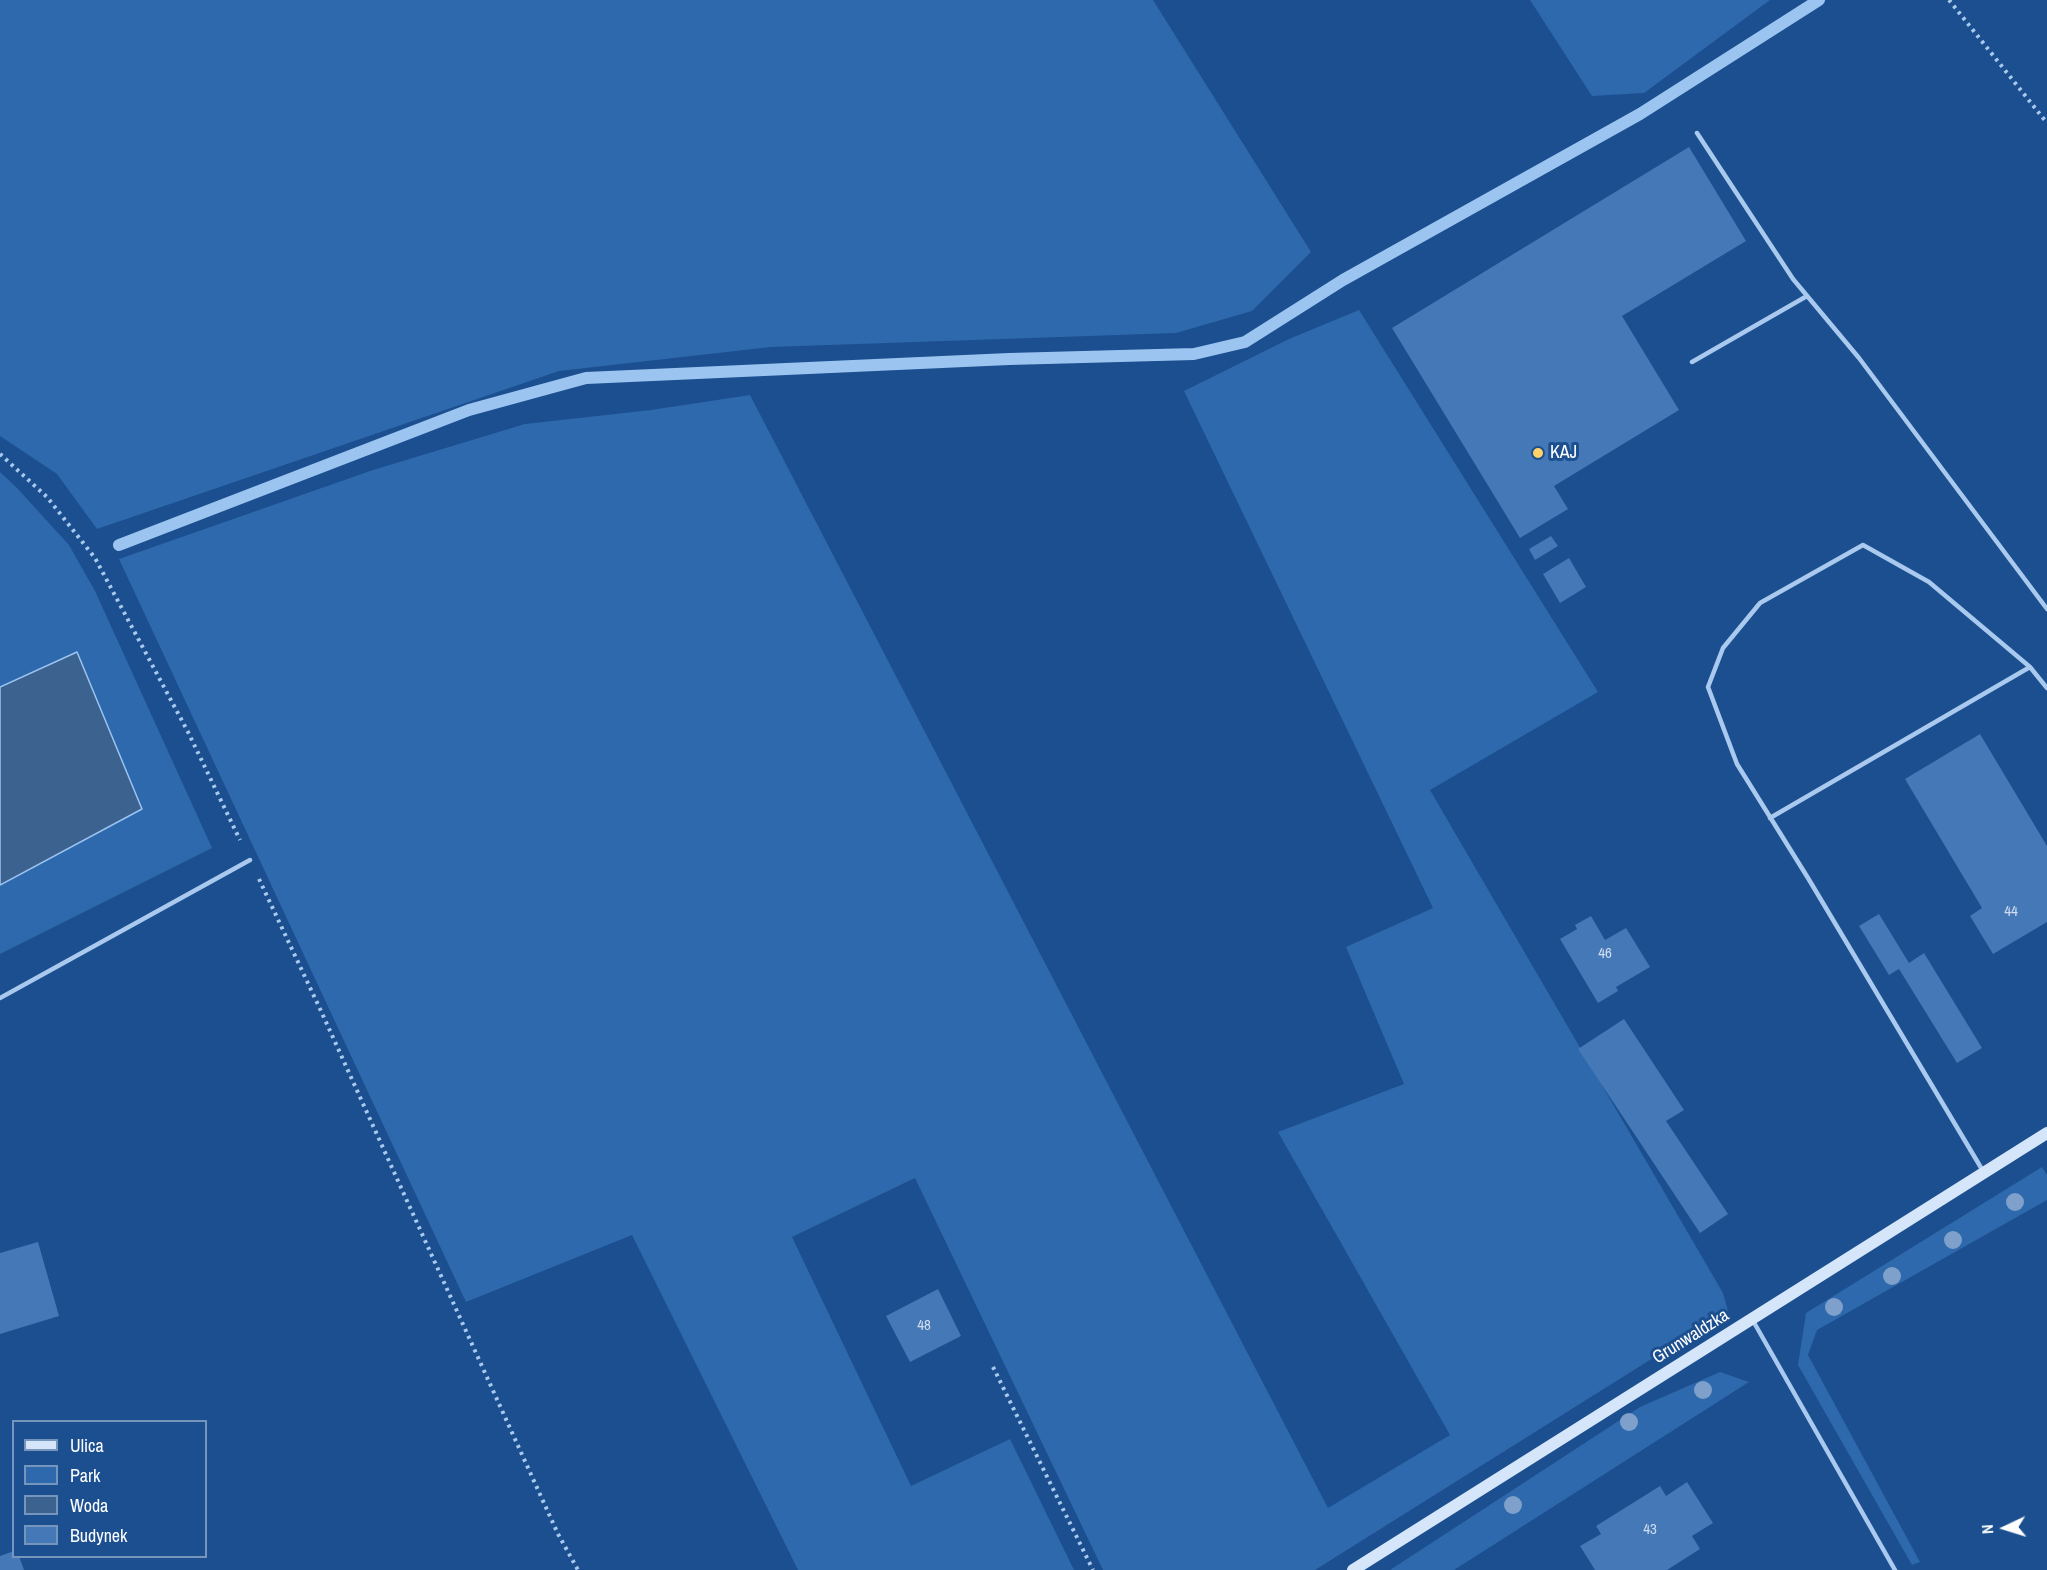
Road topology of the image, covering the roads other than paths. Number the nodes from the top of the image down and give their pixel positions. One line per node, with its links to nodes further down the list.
1 (1697, 133): 2 (lane)
2 (1807, 296): 3 (lane); 4 (lane)
3 (1692, 362)
4 (2047, 609)
5 (2030, 667): 6 (lane); 7 (lane); 7 (lane)
6 (2047, 688)
7 (1770, 818): 11 (lane)
8 (250, 860): 9 (lane)
9 (0, 998)
10 (2047, 1133): 11 (main road, Grunwaldzka)
11 (1984, 1173): 12 (main road, Grunwaldzka)
12 (1752, 1319): 13 (main road, Grunwaldzka); 14 (lane)
13 (1353, 1570)
14 (1895, 1570)

